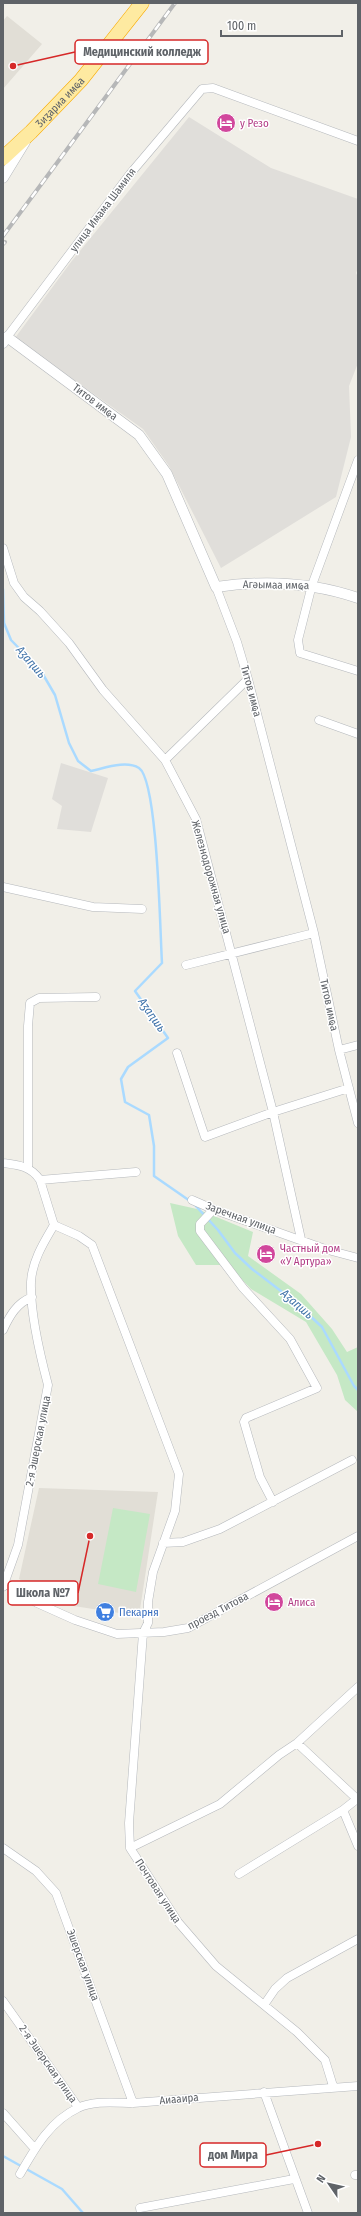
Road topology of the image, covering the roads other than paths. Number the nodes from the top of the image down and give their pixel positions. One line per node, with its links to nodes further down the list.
1 (142, 3): 2 (highway, Ӡиӡариа имҩа)
2 (31, 132): 4 (highway, Ӡиӡариа имҩа); 5 (street)
3 (358, 141): 6 (street, улица Имама Шамиля)
4 (3, 158)
5 (3, 178)
6 (5, 340): 10 (street, Титов имҩа)
7 (358, 460): 9 (street)
8 (3, 548): 16 (street, Железнодорожная улица)
9 (312, 585): 10 (street, Агәымаа имҩа); 11 (street, Агәымаа имҩа); 12 (street)
10 (216, 587): 13 (street, Титов имҩа)
11 (358, 598)
12 (358, 671)
13 (248, 679): 16 (street); 19 (street, Титов имҩа)
14 (319, 720): 15 (street)
15 (358, 734)
16 (166, 760): 20 (street, Железнодорожная улица)
17 (3, 887): 18 (street)
18 (142, 909)
19 (314, 933): 20 (street); 24 (street, Титов имҩа)
20 (232, 952): 21 (street); 27 (street, Железнодорожная улица)
21 (186, 965)
22 (96, 997): 30 (street)
23 (358, 1045): 24 (street)
24 (339, 1050): 26 (street, Титов имҩа)
25 (177, 1053): 27 (street)
26 (349, 1088): 27 (street); 28 (street, Титов имҩа)
27 (273, 1112): 36 (street, Железнодорожная улица)
28 (358, 1123)
29 (3, 1163): 30 (street)
30 (28, 1168): 32 (street)
31 (136, 1172): 32 (street)
32 (40, 1180): 35 (street)
33 (192, 1200): 34 (street, Заречная улица)
34 (211, 1211): 36 (street, Заречная улица); 41 (street)
35 (54, 1225): 38 (street, 2-я Эшерская улица); 43 (street, Почтовая улица)
36 (301, 1239): 37 (street, Заречная улица)
37 (358, 1258)
38 (32, 1297): 39 (street); 44 (street, 2-я Эшерская улица)
39 (3, 1330)
40 (352, 1460): 41 (street)
41 (272, 1502): 43 (street)
42 (358, 1536): 45 (street, проезд Титова)
43 (163, 1543): 45 (street, Почтовая улица)
44 (4, 1584): 45 (street, проезд Титова)
45 (143, 1633): 52 (street, Почтовая улица)
46 (358, 1687): 47 (street)
47 (298, 1743): 48 (street); 52 (street)
48 (357, 1799): 49 (street)
49 (343, 1810): 50 (street); 53 (street)
50 (358, 1846)
51 (3, 1848): 60 (street, Эшерская улица)
52 (130, 1848): 56 (street, Почтовая улица)
53 (240, 1874)
54 (358, 1939): 56 (street)
55 (3, 2001): 61 (street, 2-я Эшерская улица)
56 (264, 2006): 57 (street, Почтовая улица)
57 (333, 2086): 58 (street, Аиааира); 59 (street, Аиааира)
58 (358, 2086)
59 (264, 2092): 60 (street, Аиааира); 65 (street)
60 (133, 2103): 61 (street, Аиааира)
61 (78, 2107): 63 (street, Аиааира)
62 (3, 2113): 63 (street)
63 (35, 2149): 64 (street, Аиааира)
64 (20, 2174)
65 (294, 2179): 66 (street); 67 (street)
66 (141, 2213)
67 (308, 2213)

